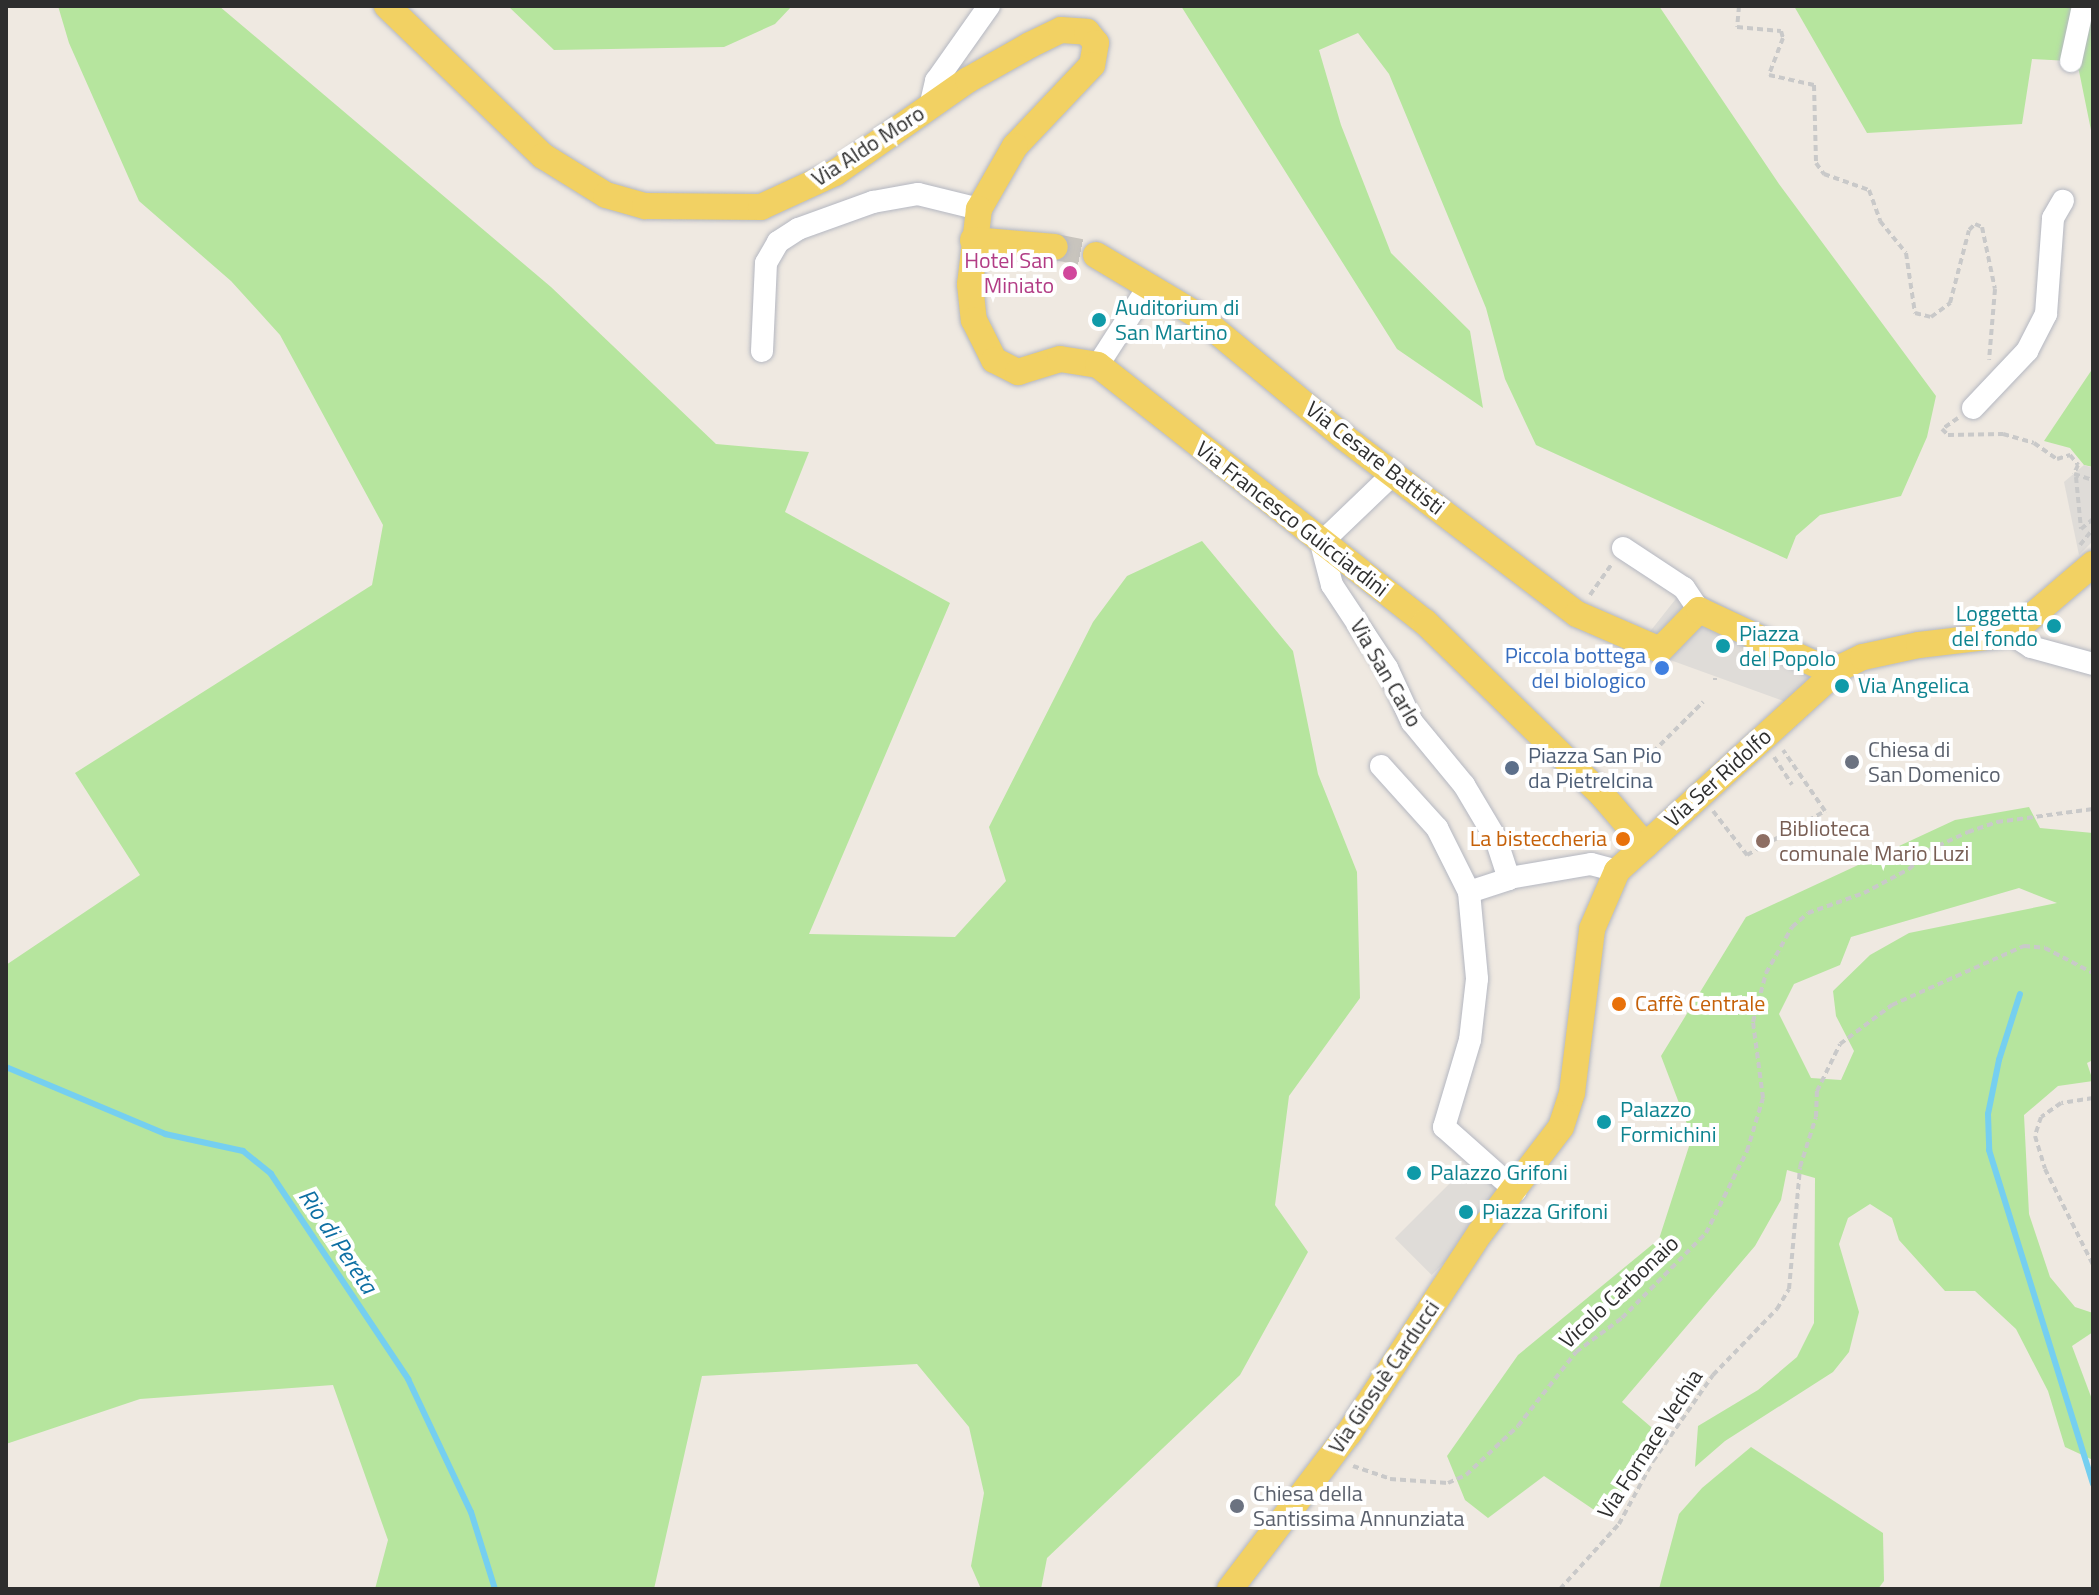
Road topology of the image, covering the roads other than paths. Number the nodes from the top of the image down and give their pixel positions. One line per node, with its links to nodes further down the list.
1 (387, 6): 5 (main road, Via Aldo Moro)
2 (989, 6): 5 (street)
3 (2083, 6): 4 (street)
4 (2071, 61)
5 (930, 107): 7 (main road, Via Aldo Moro)
6 (2063, 201): 14 (street)
7 (979, 209): 8 (main road, Via Aldo Moro); 12 (street, Via Aldo Moro)
8 (973, 240): 9 (main road); 13 (main road)
9 (1055, 247)
10 (1096, 255): 11 (main road, Via Cesare Battisti)
11 (1149, 286): 13 (street); 15 (main road, Via Cesare Battisti)
12 (762, 351)
13 (1098, 365): 16 (main road, Via Francesco Guicciardini)
14 (1973, 408)
15 (1394, 473): 16 (street); 19 (main road, Via Cesare Battisti)
16 (1321, 543): 24 (main road, Via Francesco Guicciardini); 26 (street, Via San Carlo)
17 (1623, 548): 19 (street)
18 (2086, 553): 20 (main road)
19 (1699, 610): 22 (main road)
20 (2011, 634): 21 (street); 22 (main road, Via Ser Ridolfo)
21 (2093, 664)
22 (1834, 673): 24 (main road, Via Ser Ridolfo)
23 (1381, 766): 27 (street)
24 (1645, 845): 25 (main road, Via Ser Ridolfo)
25 (1617, 871): 26 (street); 28 (main road, Via Giosuè Carducci)
26 (1512, 878): 27 (street)
27 (1469, 892): 28 (street)
28 (1516, 1191): 29 (main road, Via Giosuè Carducci)
29 (1230, 1589)

